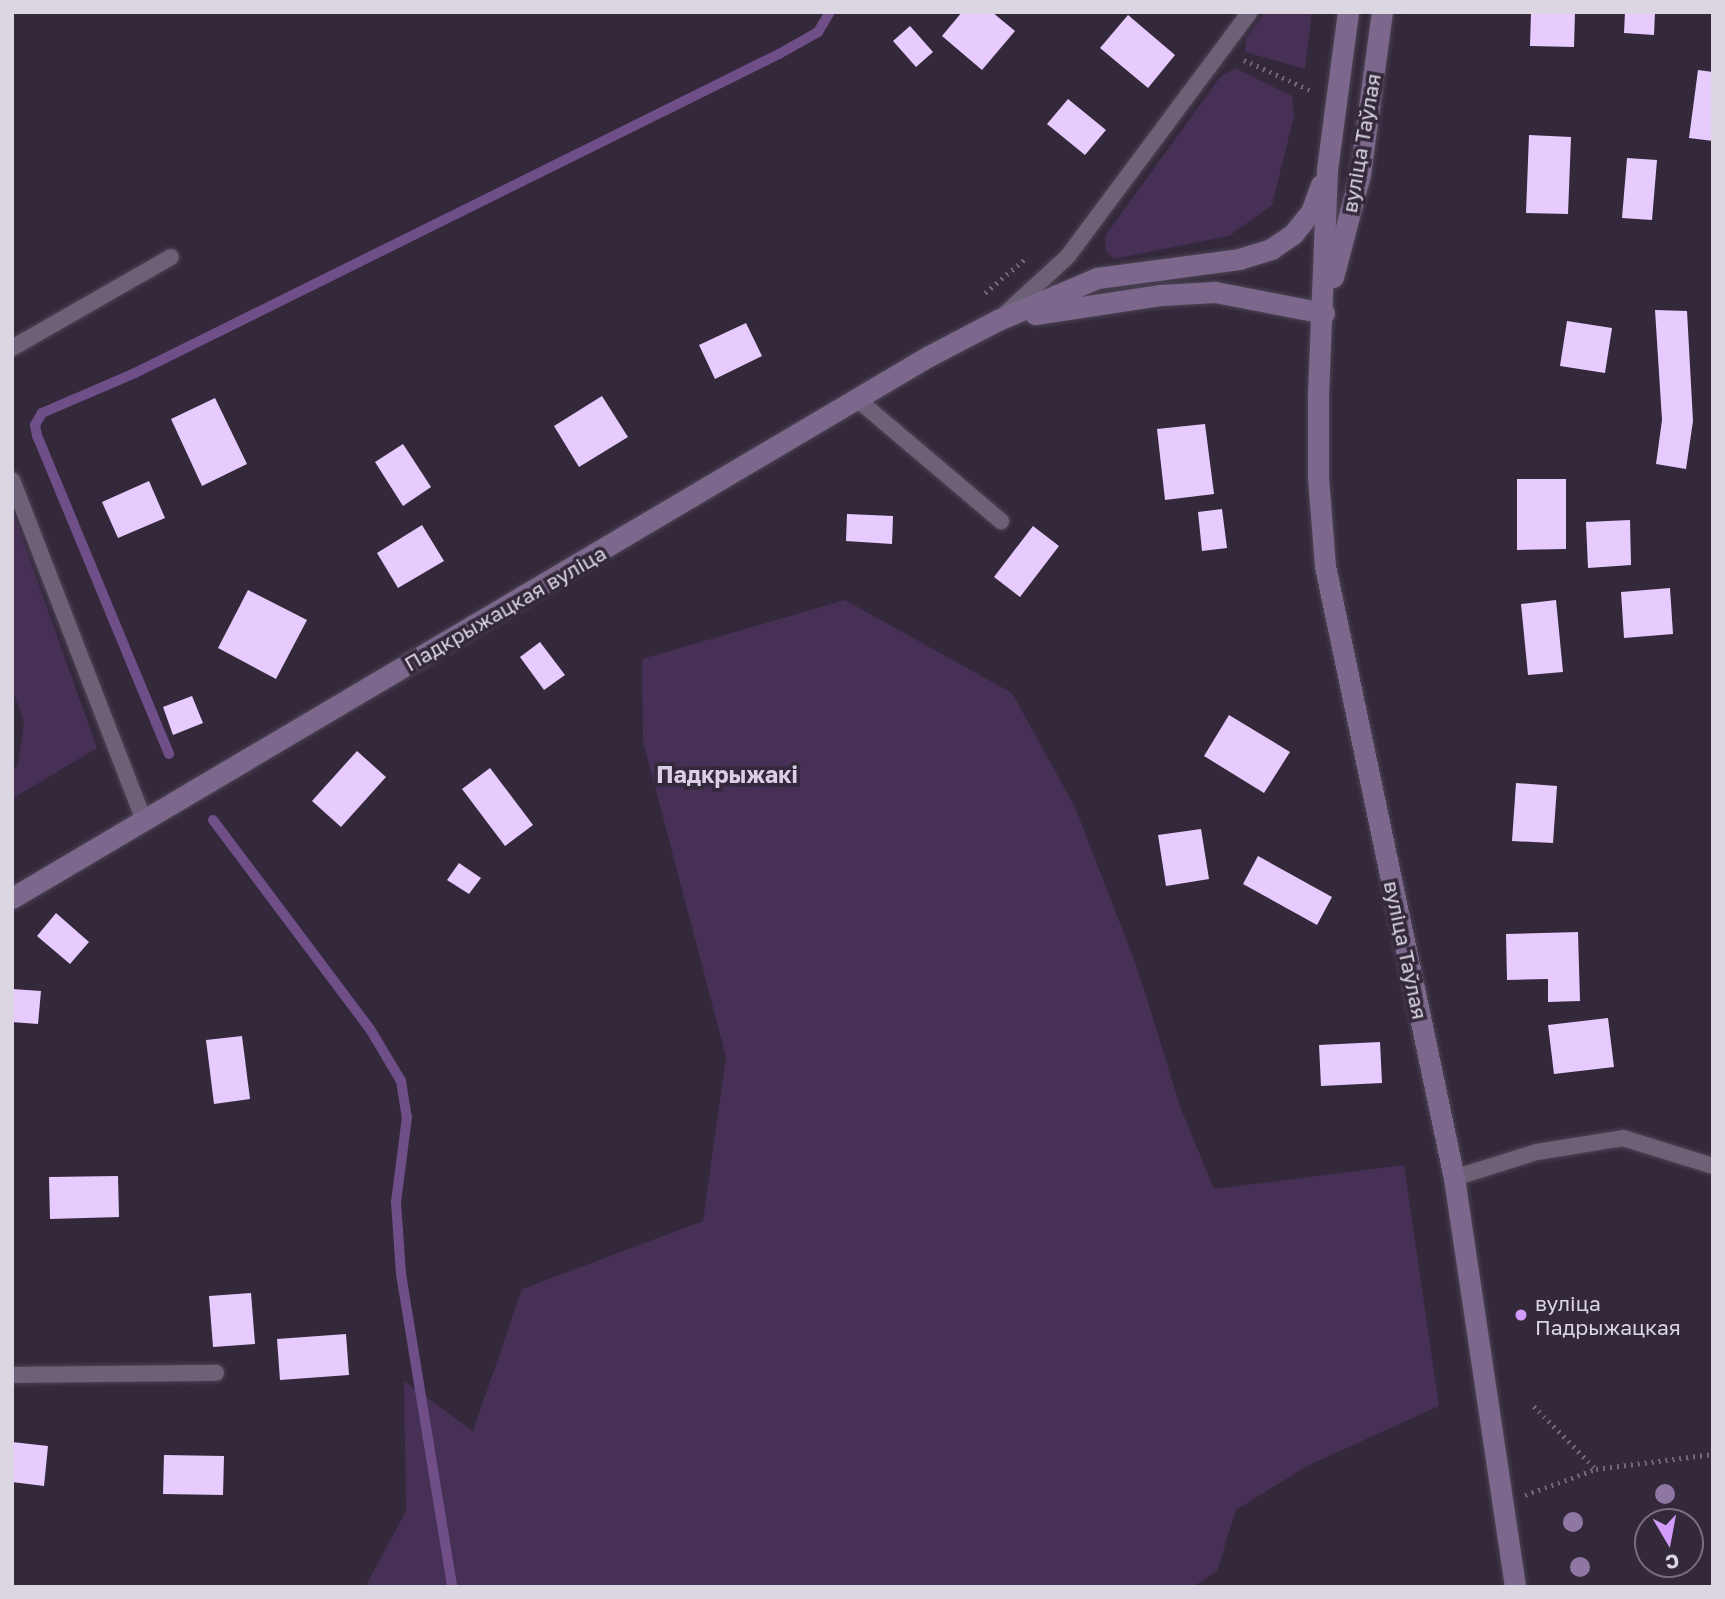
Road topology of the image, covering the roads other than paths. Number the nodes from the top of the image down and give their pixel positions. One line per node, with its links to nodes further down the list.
1 (1250, 12): 7 (lane)
2 (1348, 12): 4 (main road, вуліца Таўлая)
3 (1382, 12): 6 (main road, вуліца Таўлая)
4 (1327, 170): 6 (main road, вуліца Таўлая); 7 (main road)
5 (171, 257): 8 (lane)
6 (1324, 313): 7 (main road); 15 (main road, вуліца Таўлая)
7 (998, 320): 9 (main road, Падкрыжацкая вуліца)
8 (12, 348)
9 (857, 399): 11 (lane); 12 (main road, Падкрыжацкая вуліца)
10 (12, 480): 12 (lane)
11 (1001, 521)
12 (144, 820): 13 (main road, Падкрыжацкая вуліца)
13 (12, 898)
14 (1713, 1166): 15 (lane)
15 (1454, 1178): 18 (main road, вуліца Таўлая)
16 (216, 1373): 17 (lane)
17 (12, 1375)
18 (1515, 1587)

